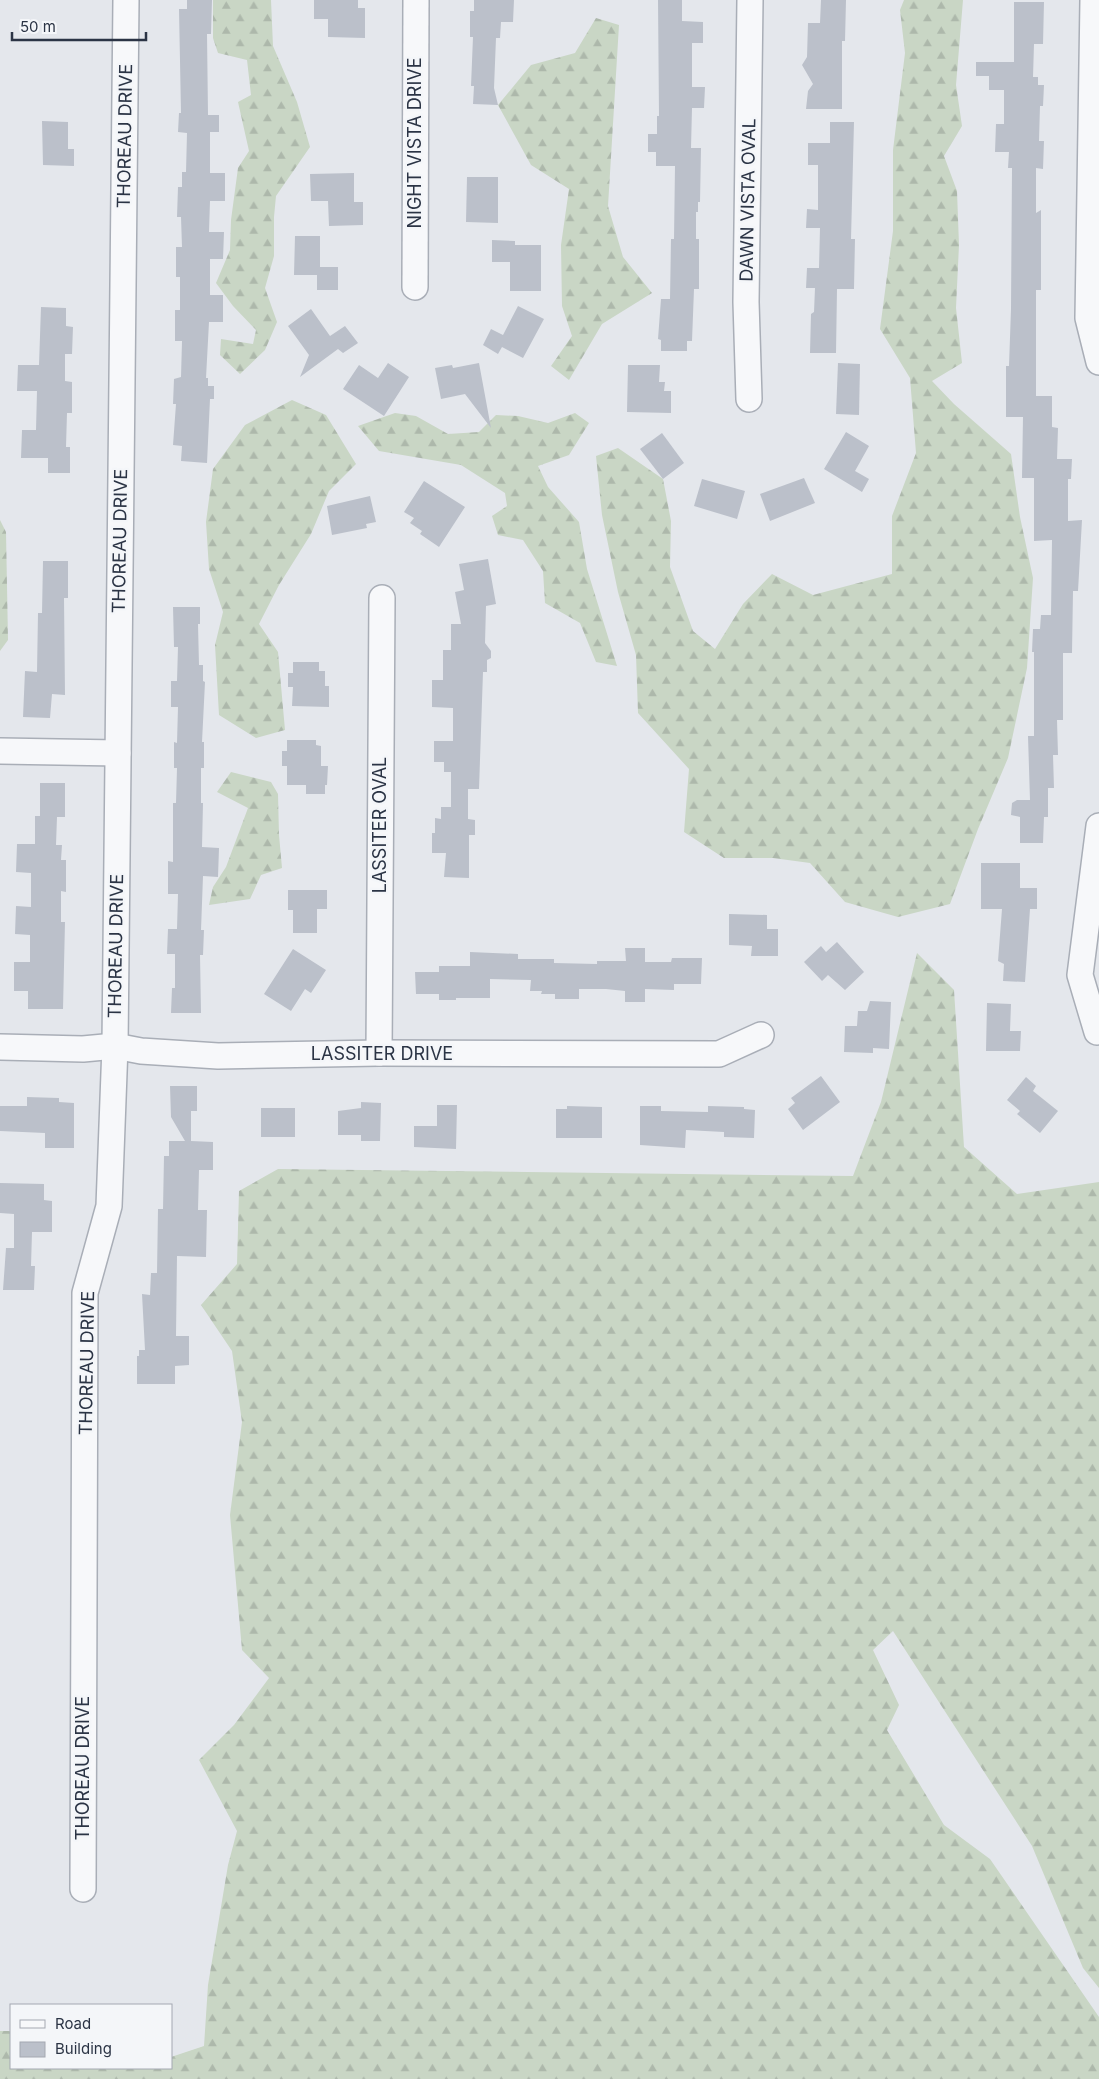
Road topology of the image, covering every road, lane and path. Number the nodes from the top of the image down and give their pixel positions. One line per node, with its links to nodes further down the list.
1 (126, 0): 10 (street, THOREAU DRIVE)
2 (416, 0): 5 (street, NIGHT VISTA DRIVE)
3 (750, 0): 7 (street, DAWN VISTA OVAL)
4 (1093, 0): 6 (street)
5 (415, 287)
6 (1099, 362)
7 (749, 399)
8 (382, 598): 16 (street, LASSITER OVAL)
9 (0, 751): 10 (street)
10 (118, 752): 14 (street, THOREAU DRIVE)
11 (1099, 826): 12 (street)
12 (1096, 1032)
13 (761, 1036): 16 (street, LASSITER DRIVE)
14 (114, 1046): 15 (street, LASSITER DRIVE); 16 (street, LASSITER DRIVE); 17 (street, THOREAU DRIVE)
15 (0, 1047)
16 (378, 1053)
17 (82, 1889)

